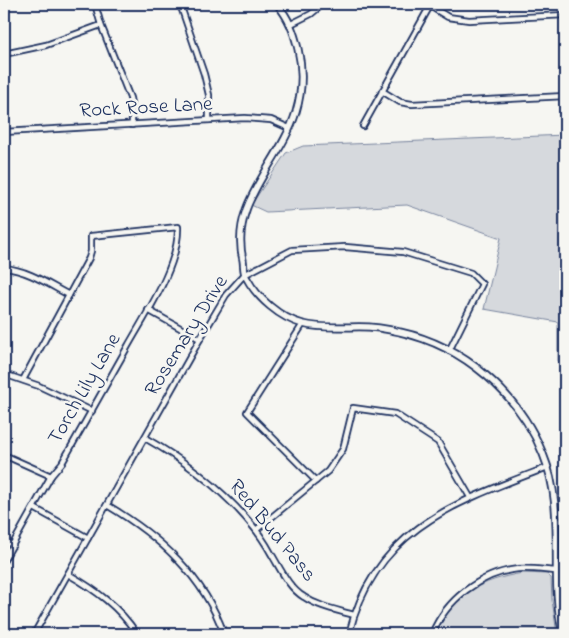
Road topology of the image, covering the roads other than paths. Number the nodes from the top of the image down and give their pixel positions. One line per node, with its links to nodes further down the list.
1 (95, 4): 8 (street)
2 (180, 4): 12 (street)
3 (277, 4): 7 (street)
4 (323, 4): 7 (street)
5 (431, 5): 6 (street); 10 (street)
6 (565, 15)
7 (291, 24): 15 (street)
8 (101, 25): 9 (street); 13 (street)
9 (4, 54)
10 (382, 91): 11 (street); 14 (street)
11 (565, 96)
12 (209, 120): 13 (street, Rock Rose Lane); 15 (street, Rock Rose Lane)
13 (132, 125): 16 (street, Rock Rose Lane)
14 (363, 126)
15 (289, 128): 18 (street)
16 (4, 132)
17 (4, 268): 19 (street)
18 (244, 275): 21 (street); 22 (street, Rosemary Drive); 23 (street, Rosemary Drive)
19 (69, 295): 20 (street, Torch Lily Lane); 25 (street)
20 (148, 310): 22 (street); 26 (street, Torch Lily Lane)
21 (303, 324): 23 (street); 31 (street)
22 (200, 339): 27 (street, Rosemary Drive)
23 (449, 351): 29 (street)
24 (4, 374): 25 (street)
25 (23, 380): 26 (street)
26 (92, 411): 30 (street, Torch Lily Lane)
27 (145, 438): 33 (street, Rosemary Drive); 35 (street, Red Bud Pass)
28 (4, 454): 30 (street)
29 (548, 467): 32 (street); 40 (street)
30 (51, 476): 34 (street, Torch Lily Lane)
31 (316, 481): 32 (street); 35 (street)
32 (470, 497): 42 (street)
33 (107, 505): 36 (street, Rosemary Drive); 45 (street)
34 (34, 508): 36 (street); 38 (street, Torch Lily Lane)
35 (256, 530): 42 (street, Red Bud Pass)
36 (88, 538): 41 (street, Rosemary Drive)
37 (4, 541): 38 (street)
38 (13, 544): 39 (street, Torch Lily Lane)
39 (4, 560)
40 (556, 571): 47 (street); 48 (street)
41 (68, 574): 43 (street, Rosemary Drive); 44 (street)
42 (354, 615): 46 (street)
43 (34, 634)
44 (137, 634)
45 (224, 634)
46 (349, 634)
47 (432, 634)
48 (563, 634)

